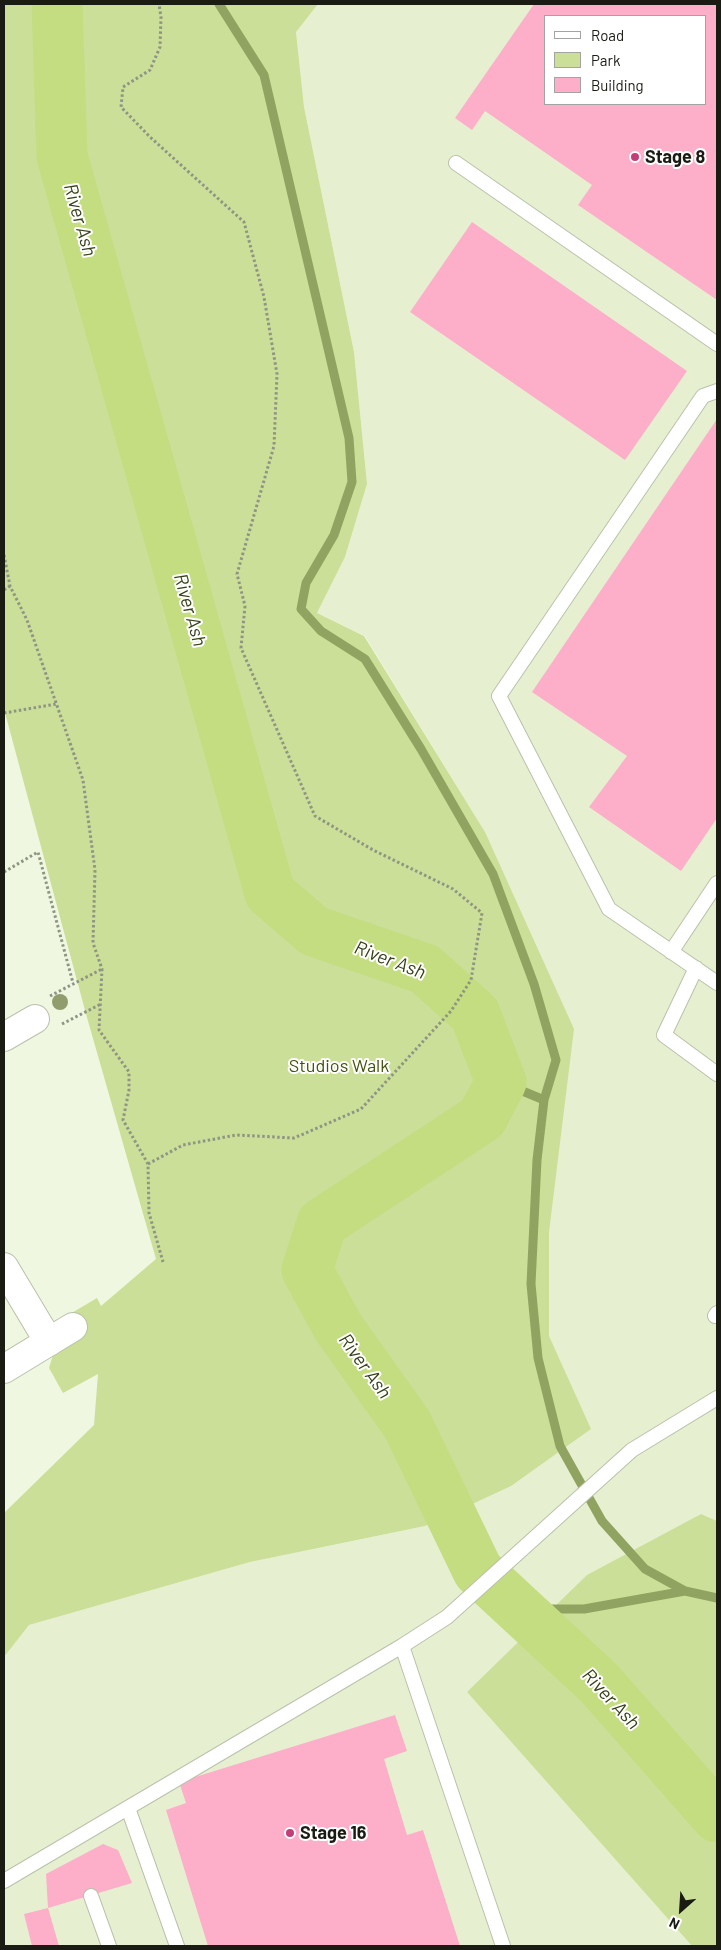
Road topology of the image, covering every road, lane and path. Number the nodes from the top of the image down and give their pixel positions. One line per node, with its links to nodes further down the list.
1 (159, 4): 21 (path)
2 (456, 163): 3 (lane)
3 (717, 344)
4 (717, 392): 12 (lane)
5 (4, 555): 6 (path)
6 (10, 586): 7 (path); 8 (path)
7 (4, 590)
8 (56, 704): 9 (path); 14 (path)
9 (4, 713)
10 (4, 872): 15 (path)
11 (717, 883): 12 (lane)
12 (671, 952): 13 (lane)
13 (696, 968): 16 (lane); 20 (lane)
14 (102, 969): 15 (path); 17 (path)
15 (73, 983): 18 (path)
16 (717, 983)
17 (101, 1004): 18 (path); 21 (path)
18 (39, 1016): 19 (street)
19 (4, 1037)
20 (717, 1074)
21 (148, 1164): 22 (path)
22 (164, 1262)
23 (4, 1267): 25 (street)
24 (73, 1327): 25 (street)
25 (49, 1342): 26 (street)
26 (4, 1369)
27 (717, 1398): 28 (lane)
28 (402, 1646): 29 (lane); 34 (lane)
29 (128, 1808): 30 (lane); 33 (lane)
30 (4, 1881)
31 (91, 1896): 32 (lane)
32 (109, 1946)
33 (177, 1946)
34 (503, 1946)

